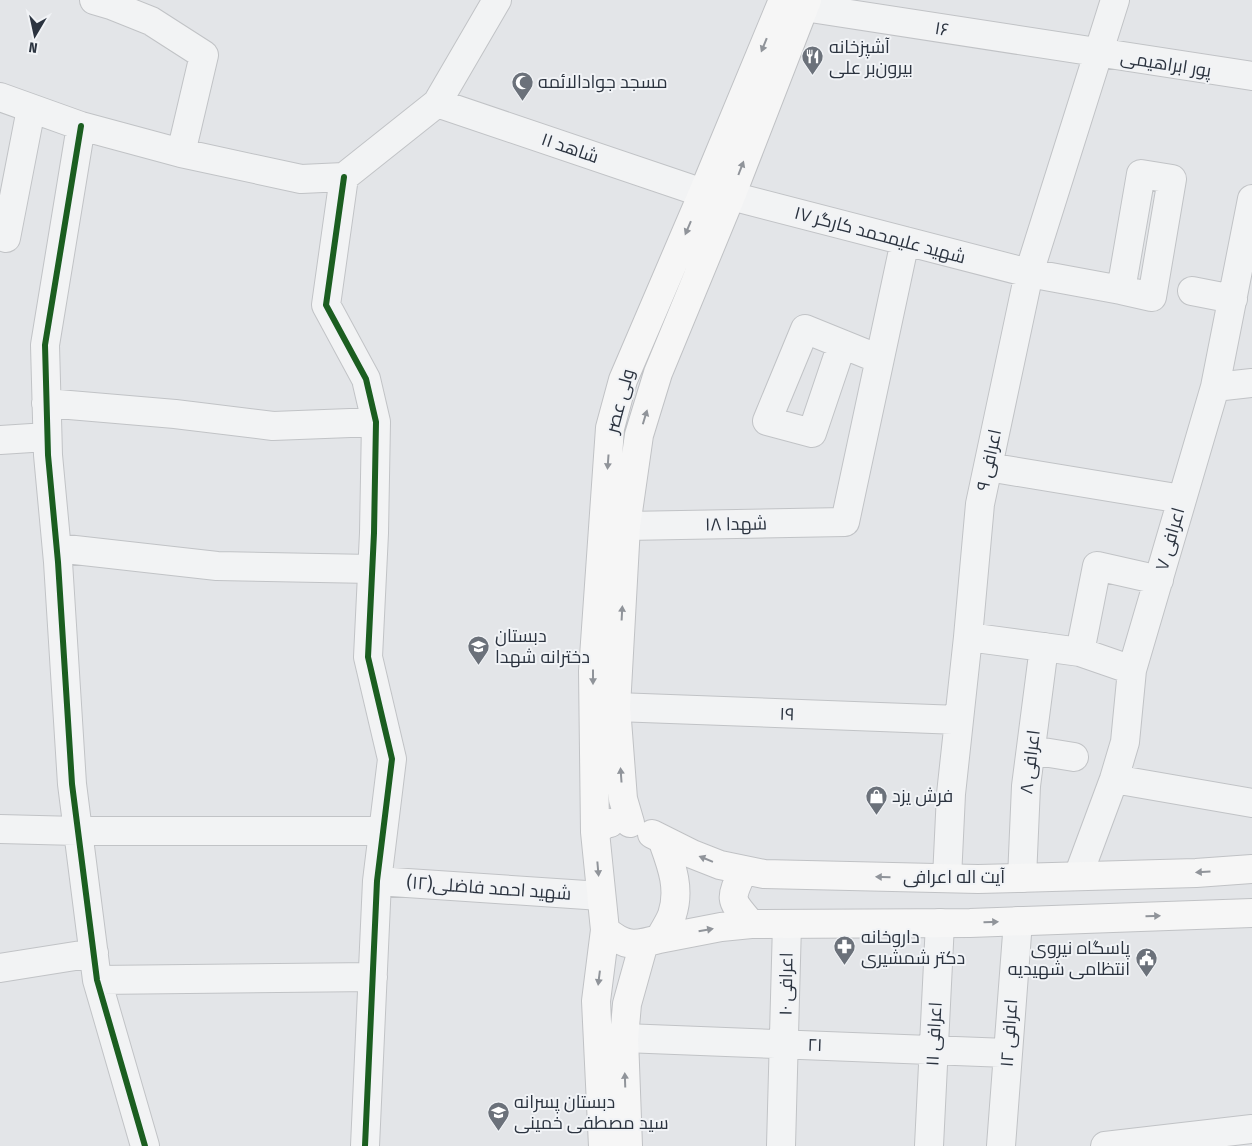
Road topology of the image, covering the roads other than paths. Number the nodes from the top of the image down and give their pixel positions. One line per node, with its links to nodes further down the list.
1 (94, 0): 11 (street)
2 (497, 0): 8 (street)
3 (1115, 0): 5 (street, اعرافی ۹)
4 (798, 2): 5 (street, ۱۶); 13 (main road, ولی عصر, one-way to 13); 14 (main road, ولی عصر, one-way to 4)
5 (1090, 52): 6 (street, پور ابراهیمی); 18 (street, اعرافی ۹)
6 (1252, 76)
7 (0, 98): 9 (street)
8 (437, 103): 12 (street); 13 (street, شاهد ۱۱)
9 (31, 109): 10 (street); 16 (street)
10 (81, 126): 11 (street); 26 (street)
11 (181, 153): 12 (street)
12 (344, 177): 27 (street)
13 (703, 193): 50 (main road, ولی عصر, one-way to 50)
14 (731, 196): 17 (street, شهید علیمحمد کارگر ۱۷); 32 (main road, ولی عصر, one-way to 14)
15 (1252, 199): 21 (street, اعرافی ۷)
16 (6, 238)
17 (905, 241): 18 (street, شهید علیمحمد کارگر ۱۷); 23 (street)
18 (1029, 273): 19 (street, شهید علیمحمد کارگر ۱۷); 30 (street, اعرافی ۹)
19 (1121, 290)
20 (1192, 292): 21 (street)
21 (1233, 299): 25 (street, اعرافی ۷)
22 (842, 344): 23 (street)
23 (879, 359): 32 (street, شهدا ۱۸)
24 (1252, 384): 25 (street)
25 (1215, 387): 31 (street, اعرافی ۷)
26 (46, 403): 27 (street); 28 (street)
27 (376, 422): 34 (street)
28 (47, 437): 29 (street); 33 (street)
29 (0, 440)
30 (988, 467): 31 (street); 36 (street, اعرافی ۹)
31 (1182, 499): 35 (street, اعرافی ۷)
32 (626, 526): 40 (main road, ولی عصر, one-way to 32)
33 (57, 548): 34 (street); 49 (street)
34 (372, 569): 48 (street)
35 (1158, 580): 38 (street); 39 (street, اعرافی ۷)
36 (968, 637): 37 (street); 41 (street, اعرافی ۹)
37 (1044, 647): 38 (street); 42 (street, اعرافی ۸)
38 (1080, 652): 39 (street)
39 (1132, 670): 44 (street, اعرافی ۷)
40 (616, 707): 41 (street, ۱۹); 46 (main road, ولی عصر, one-way to 40)
41 (959, 720): 55 (street, اعرافی ۹)
42 (1031, 750): 43 (street); 56 (street, اعرافی ۸)
43 (1074, 757)
44 (1114, 779): 45 (street); 54 (street, اعرافی ۷)
45 (1252, 803)
46 (630, 823): 50 (main road); 51 (main road)
47 (0, 829): 49 (street)
48 (383, 830): 49 (street); 57 (street)
49 (77, 831): 66 (street)
50 (595, 832): 58 (main road, one-way to 58)
51 (662, 839): 53 (main road, آیت اله اعرافی, one-way to 51); 65 (main road)
52 (1252, 870): 54 (main road, آیت اله اعرافی, one-way to 54)
53 (743, 871): 55 (main road, آیت اله اعرافی, one-way to 53); 62 (main road)
54 (1078, 876): 56 (main road, آیت اله اعرافی)
55 (947, 878): 56 (main road, آیت اله اعرافی)
56 (1022, 878)
57 (377, 881): 58 (street, شهید احمد فاضلی(۱۲)); 68 (street)
58 (601, 896): 64 (main road)
59 (1252, 913): 60 (main road, one-way to 59)
60 (1018, 921): 61 (main road, one-way to 60); 73 (street, اعرافی ۱۲)
61 (940, 923): 63 (main road); 72 (street, اعرافی ۱۱)
62 (751, 924): 63 (main road); 65 (main road, one-way to 62)
63 (787, 924): 71 (street, اعرافی ۱۰)
64 (605, 930): 65 (main road); 77 (main road, one-way to 77)
65 (651, 941): 70 (main road)
66 (94, 953): 67 (street); 69 (street)
67 (0, 968)
68 (373, 977): 69 (street); 76 (street)
69 (97, 980): 75 (street)
70 (624, 1038): 71 (street, ۲۱); 78 (main road, one-way to 70)
71 (785, 1044): 72 (street, ۲۱); 79 (street, اعرافی ۱۰)
72 (933, 1050): 73 (street, ۲۱); 80 (street, اعرافی ۱۱)
73 (1007, 1053): 81 (street, اعرافی ۱۲)
74 (1252, 1129): 82 (street)
75 (145, 1146)
76 (365, 1146)
77 (602, 1146)
78 (628, 1146)
79 (781, 1146)
80 (929, 1146)
81 (1002, 1146)
82 (1105, 1146)

